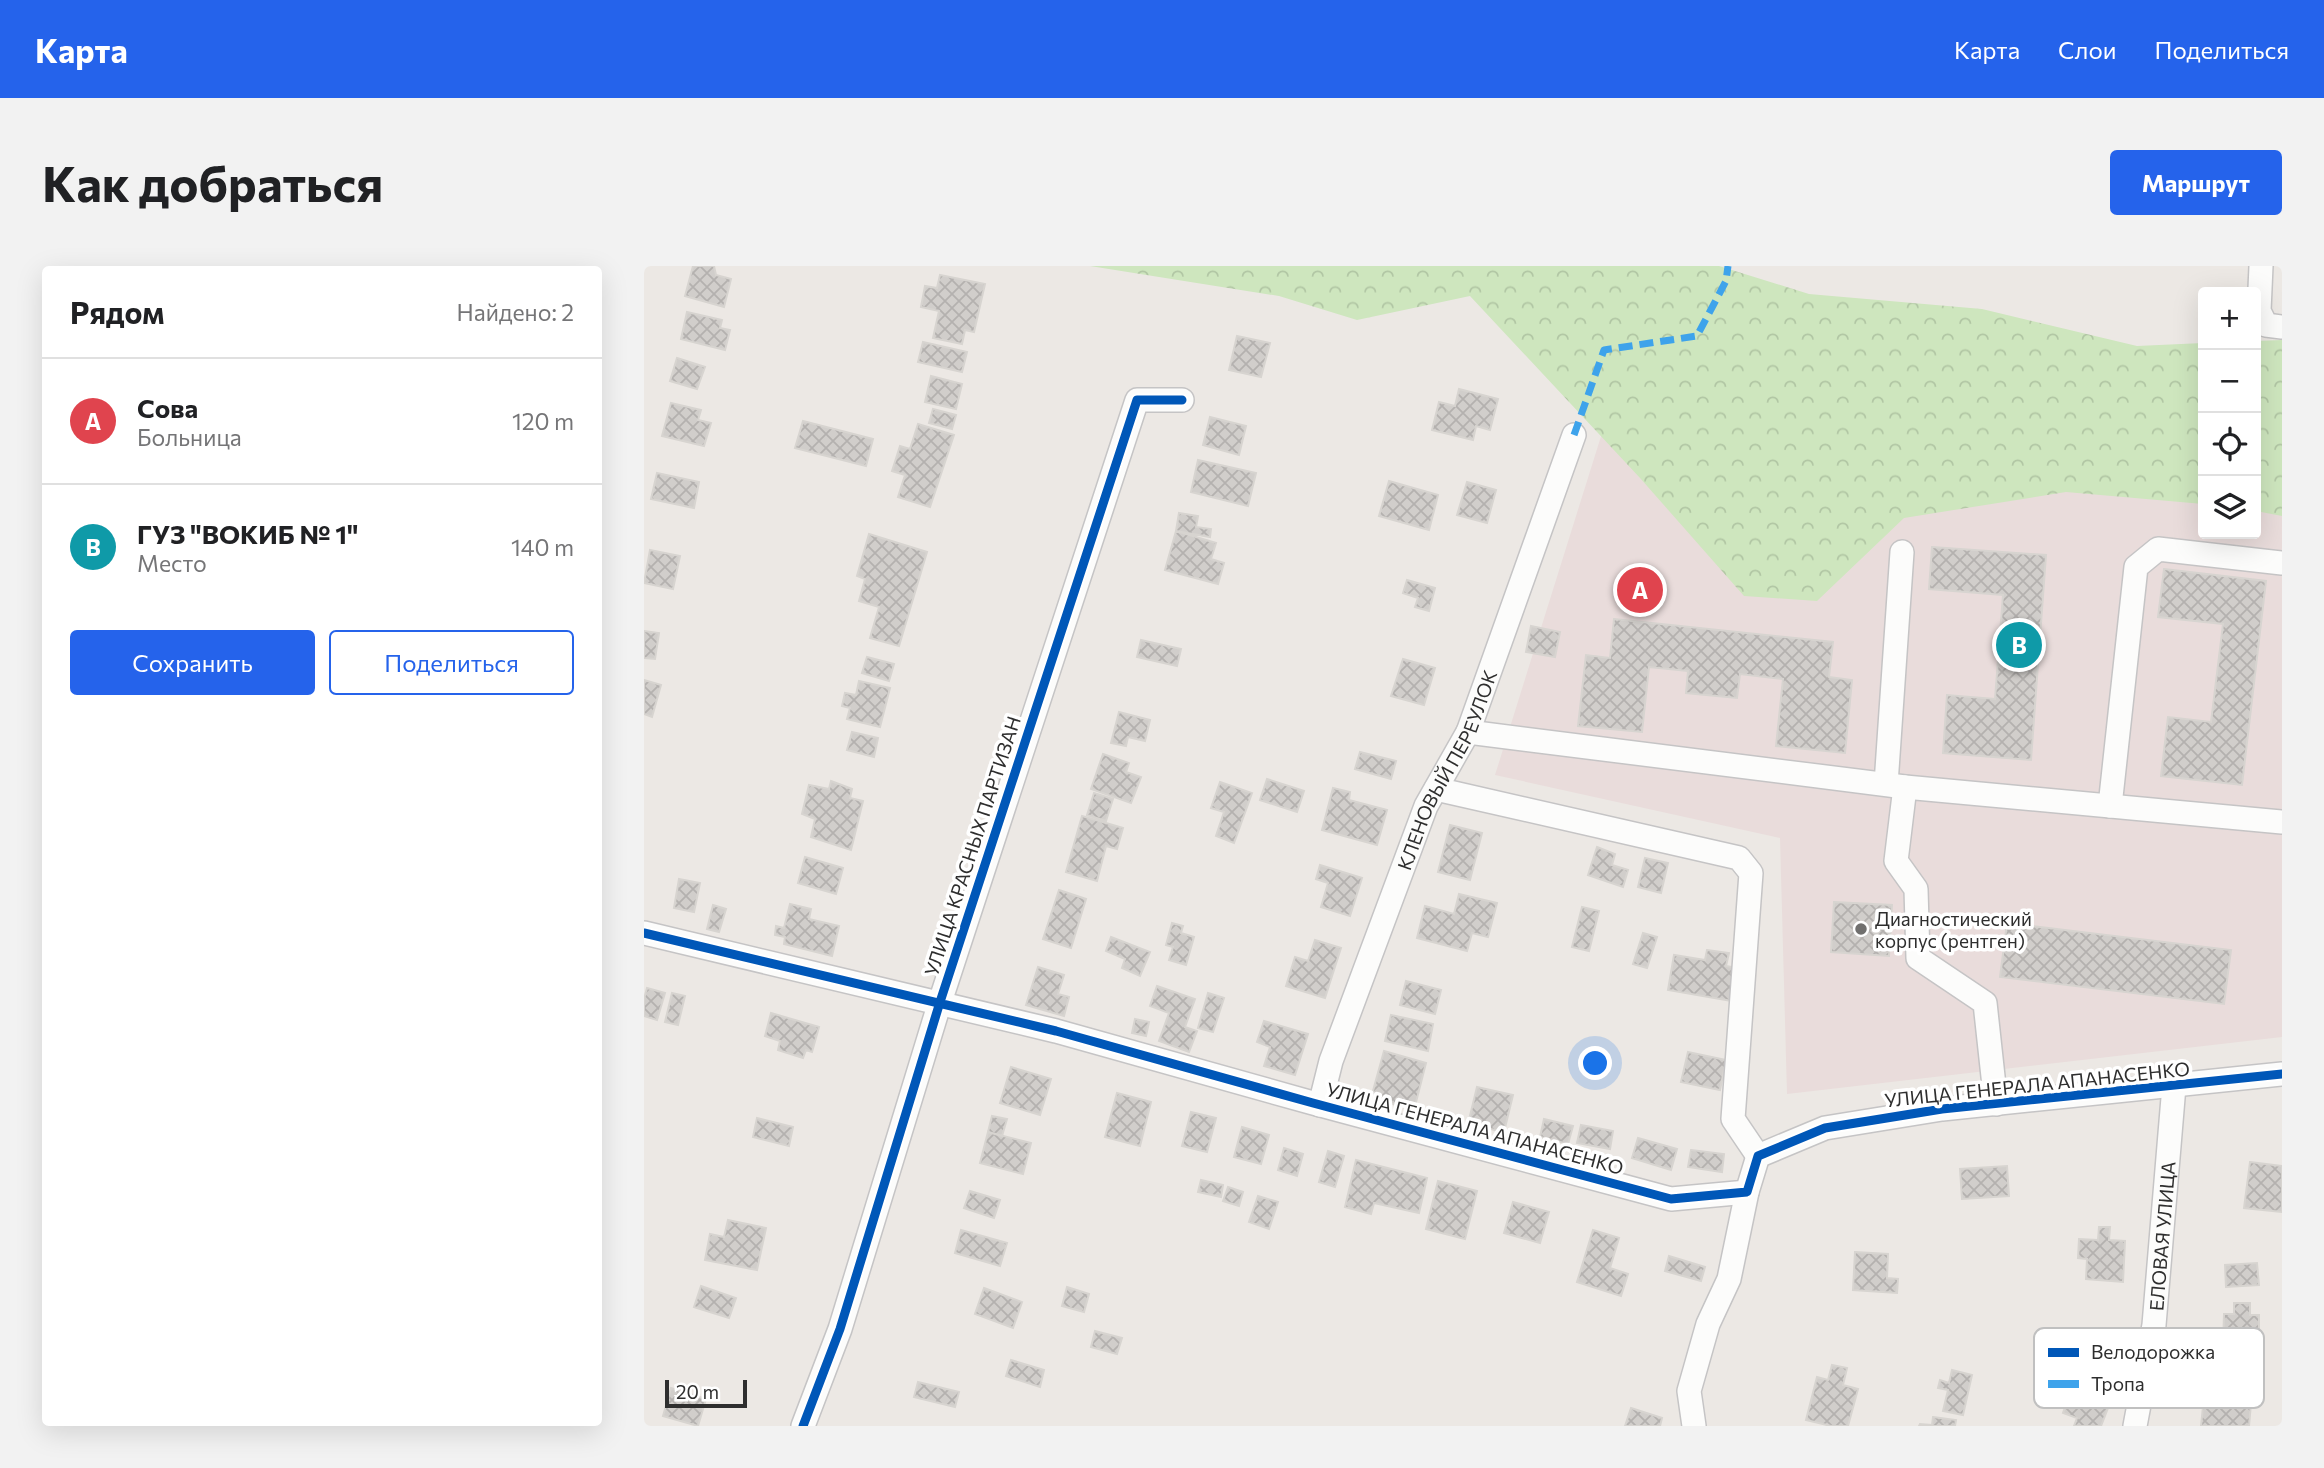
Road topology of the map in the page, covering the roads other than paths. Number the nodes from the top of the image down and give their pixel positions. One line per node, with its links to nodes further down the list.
1 (2262, 266): 2 (street)
2 (2282, 327)
3 (1182, 400): 13 (street, УЛИЦА КРАСНЫХ ПАРТИЗАН)
4 (1574, 435): 7 (street, КЛЕНОВЫЙ ПЕРЕУЛОК)
5 (1902, 552): 8 (street)
6 (2282, 563): 10 (street)
7 (1468, 732): 8 (street); 9 (street, КЛЕНОВЫЙ ПЕРЕУЛОК)
8 (1896, 785): 10 (street); 16 (street)
9 (1436, 789): 17 (street, КЛЕНОВЫЙ ПЕРЕУЛОК); 18 (street)
10 (2109, 806): 11 (street)
11 (2282, 822)
12 (644, 933): 13 (street, УЛИЦА ГЕНЕРАЛА АПАНАСЕНКО)
13 (940, 1002): 17 (street, УЛИЦА ГЕНЕРАЛА АПАНАСЕНКО); 22 (street, УЛИЦА КРАСНЫХ ПАРТИЗАН)
14 (2282, 1074): 15 (street, УЛИЦА ГЕНЕРАЛА АПАНАСЕНКО)
15 (2174, 1086): 16 (street, УЛИЦА ГЕНЕРАЛА АПАНАСЕНКО); 20 (street, ЕЛОВАЯ УЛИЦА)
16 (1996, 1104): 18 (street, УЛИЦА ГЕНЕРАЛА АПАНАСЕНКО)
17 (1320, 1105): 19 (street, УЛИЦА ГЕНЕРАЛА АПАНАСЕНКО)
18 (1758, 1156): 19 (street)
19 (1746, 1192): 23 (street)
20 (2153, 1328)
21 (2138, 1408): 24 (street, ЕЛОВАЯ УЛИЦА)
22 (803, 1426)
23 (1694, 1426)
24 (2135, 1426)

